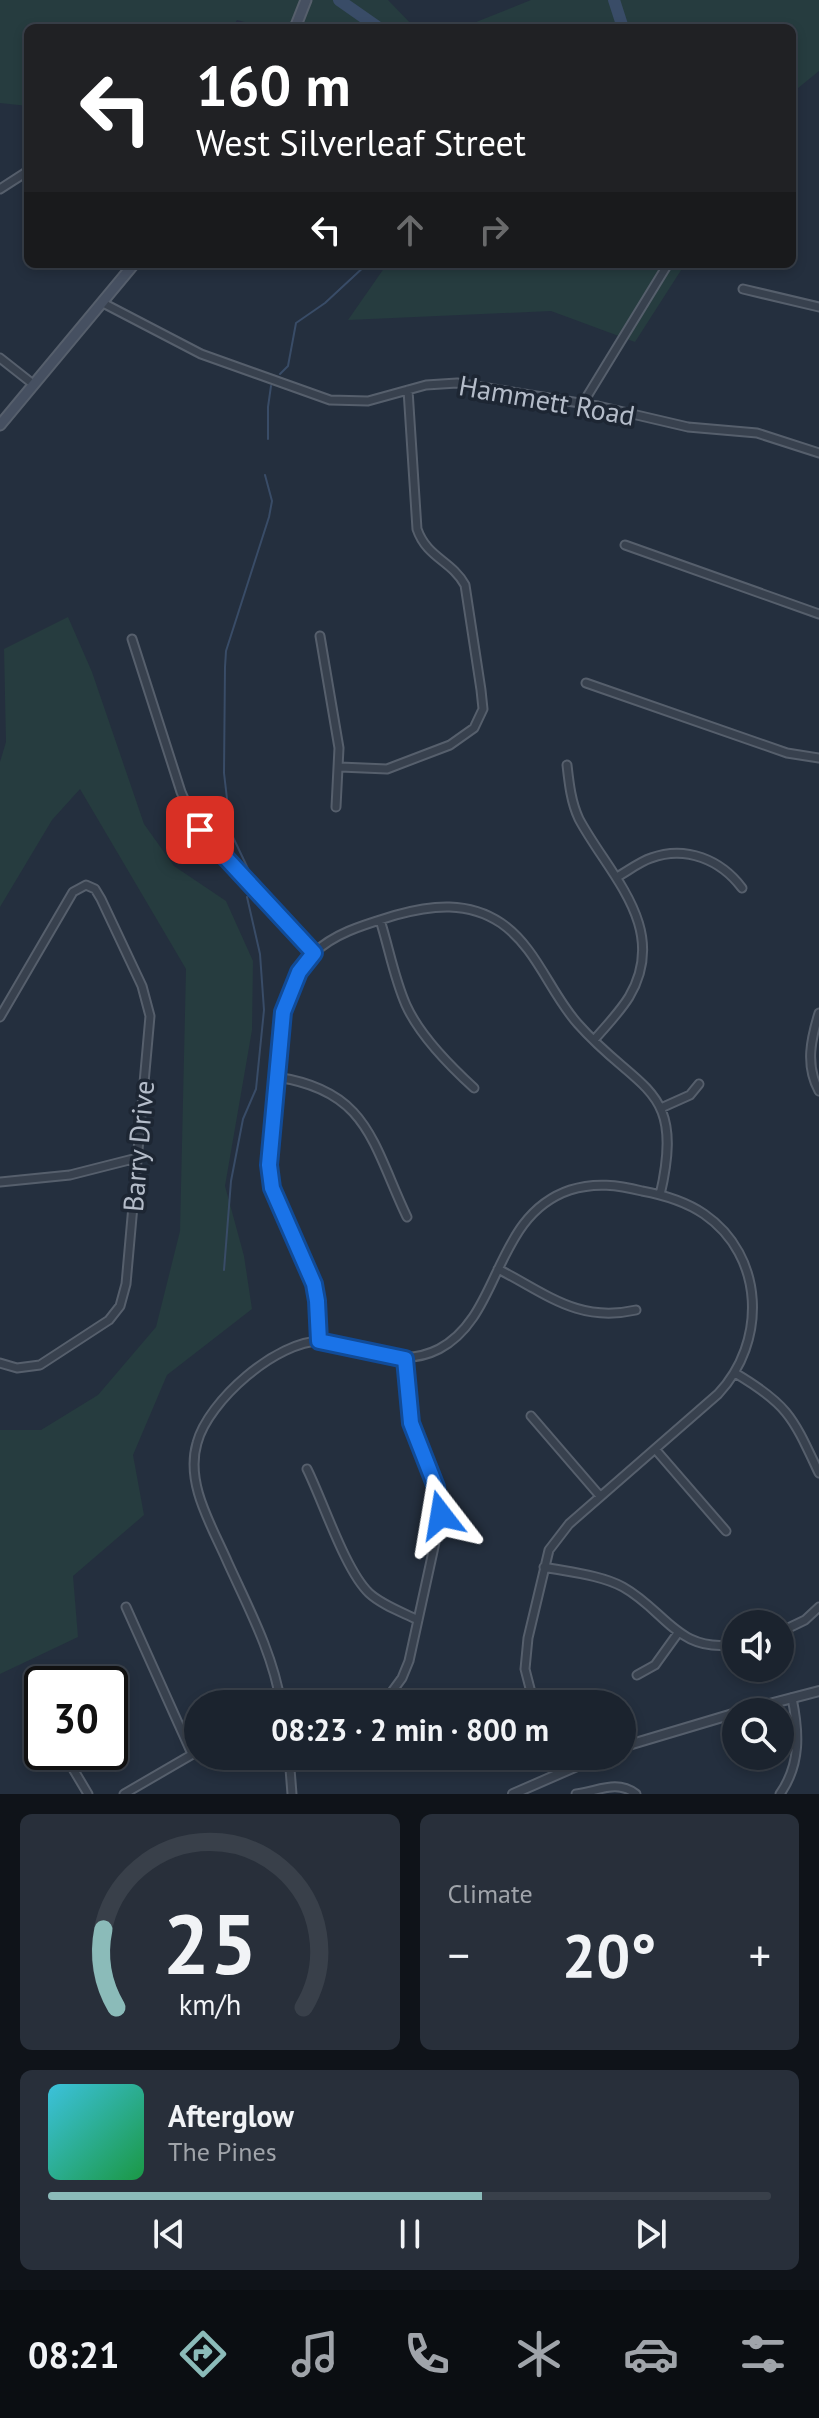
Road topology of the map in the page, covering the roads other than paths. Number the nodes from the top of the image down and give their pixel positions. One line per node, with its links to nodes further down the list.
1 (306, 0): 2 (main road)
2 (296, 24)
3 (24, 174): 4 (street)
4 (0, 189)
5 (131, 268): 8 (main road)
6 (666, 268): 13 (street)
7 (743, 289): 9 (street)
8 (103, 303): 11 (main road); 12 (street, Hammett Road)
9 (819, 307)
10 (0, 358): 11 (street)
11 (33, 384): 14 (main road)
12 (408, 390): 13 (street, Hammett Road); 23 (street)
13 (583, 403): 15 (street, Hammett Road)
14 (0, 425)
15 (819, 453)
16 (625, 545): 17 (street)
17 (819, 614)
18 (320, 636): 23 (street)
19 (132, 639): 28 (street)
20 (586, 683): 21 (street)
21 (819, 758)
22 (567, 765): 25 (street)
23 (340, 767): 24 (street)
24 (336, 807)
25 (617, 877): 26 (street); 31 (street)
26 (742, 888)
27 (380, 920): 28 (street); 31 (street); 34 (street)
28 (314, 953): 32 (street)
29 (819, 1013): 35 (street)
30 (0, 1017): 37 (street, Barry Drive)
31 (594, 1040): 36 (street)
32 (276, 1077): 40 (street); 43 (street)
33 (699, 1084): 36 (street)
34 (474, 1088)
35 (819, 1091)
36 (661, 1108): 39 (street)
37 (137, 1158): 38 (street); 45 (street, Barry Drive)
38 (0, 1182)
39 (660, 1195): 41 (street); 46 (street)
40 (407, 1217)
41 (498, 1269): 42 (street); 44 (street)
42 (636, 1310)
43 (319, 1341): 44 (street); 61 (street)
44 (405, 1359): 56 (street)
45 (0, 1363)
46 (735, 1373): 48 (street); 50 (street)
47 (531, 1416): 51 (street)
48 (655, 1449): 51 (street); 52 (street)
49 (307, 1469): 56 (street)
50 (819, 1473)
51 (600, 1496): 53 (street)
52 (726, 1531)
53 (544, 1567): 58 (street); 63 (street)
54 (126, 1607): 68 (street)
55 (819, 1607): 57 (street)
56 (418, 1620): 62 (street)
57 (794, 1625)
58 (678, 1633): 59 (street); 60 (street)
59 (722, 1645)
60 (637, 1675)
61 (278, 1690)
62 (393, 1690)
63 (529, 1690)
64 (819, 1691): 65 (street)
65 (792, 1698)
66 (794, 1708): 71 (street)
67 (722, 1717): 69 (street)
68 (184, 1729)
69 (636, 1743)
70 (184, 1759): 77 (street)
71 (794, 1762)
72 (74, 1770): 76 (street)
73 (290, 1770): 78 (street)
74 (792, 1770): 82 (street)
75 (563, 1771): 79 (street)
76 (88, 1794)
77 (124, 1794)
78 (292, 1794)
79 (513, 1794)
80 (576, 1794): 81 (street)
81 (636, 1794)
82 (780, 1794)

